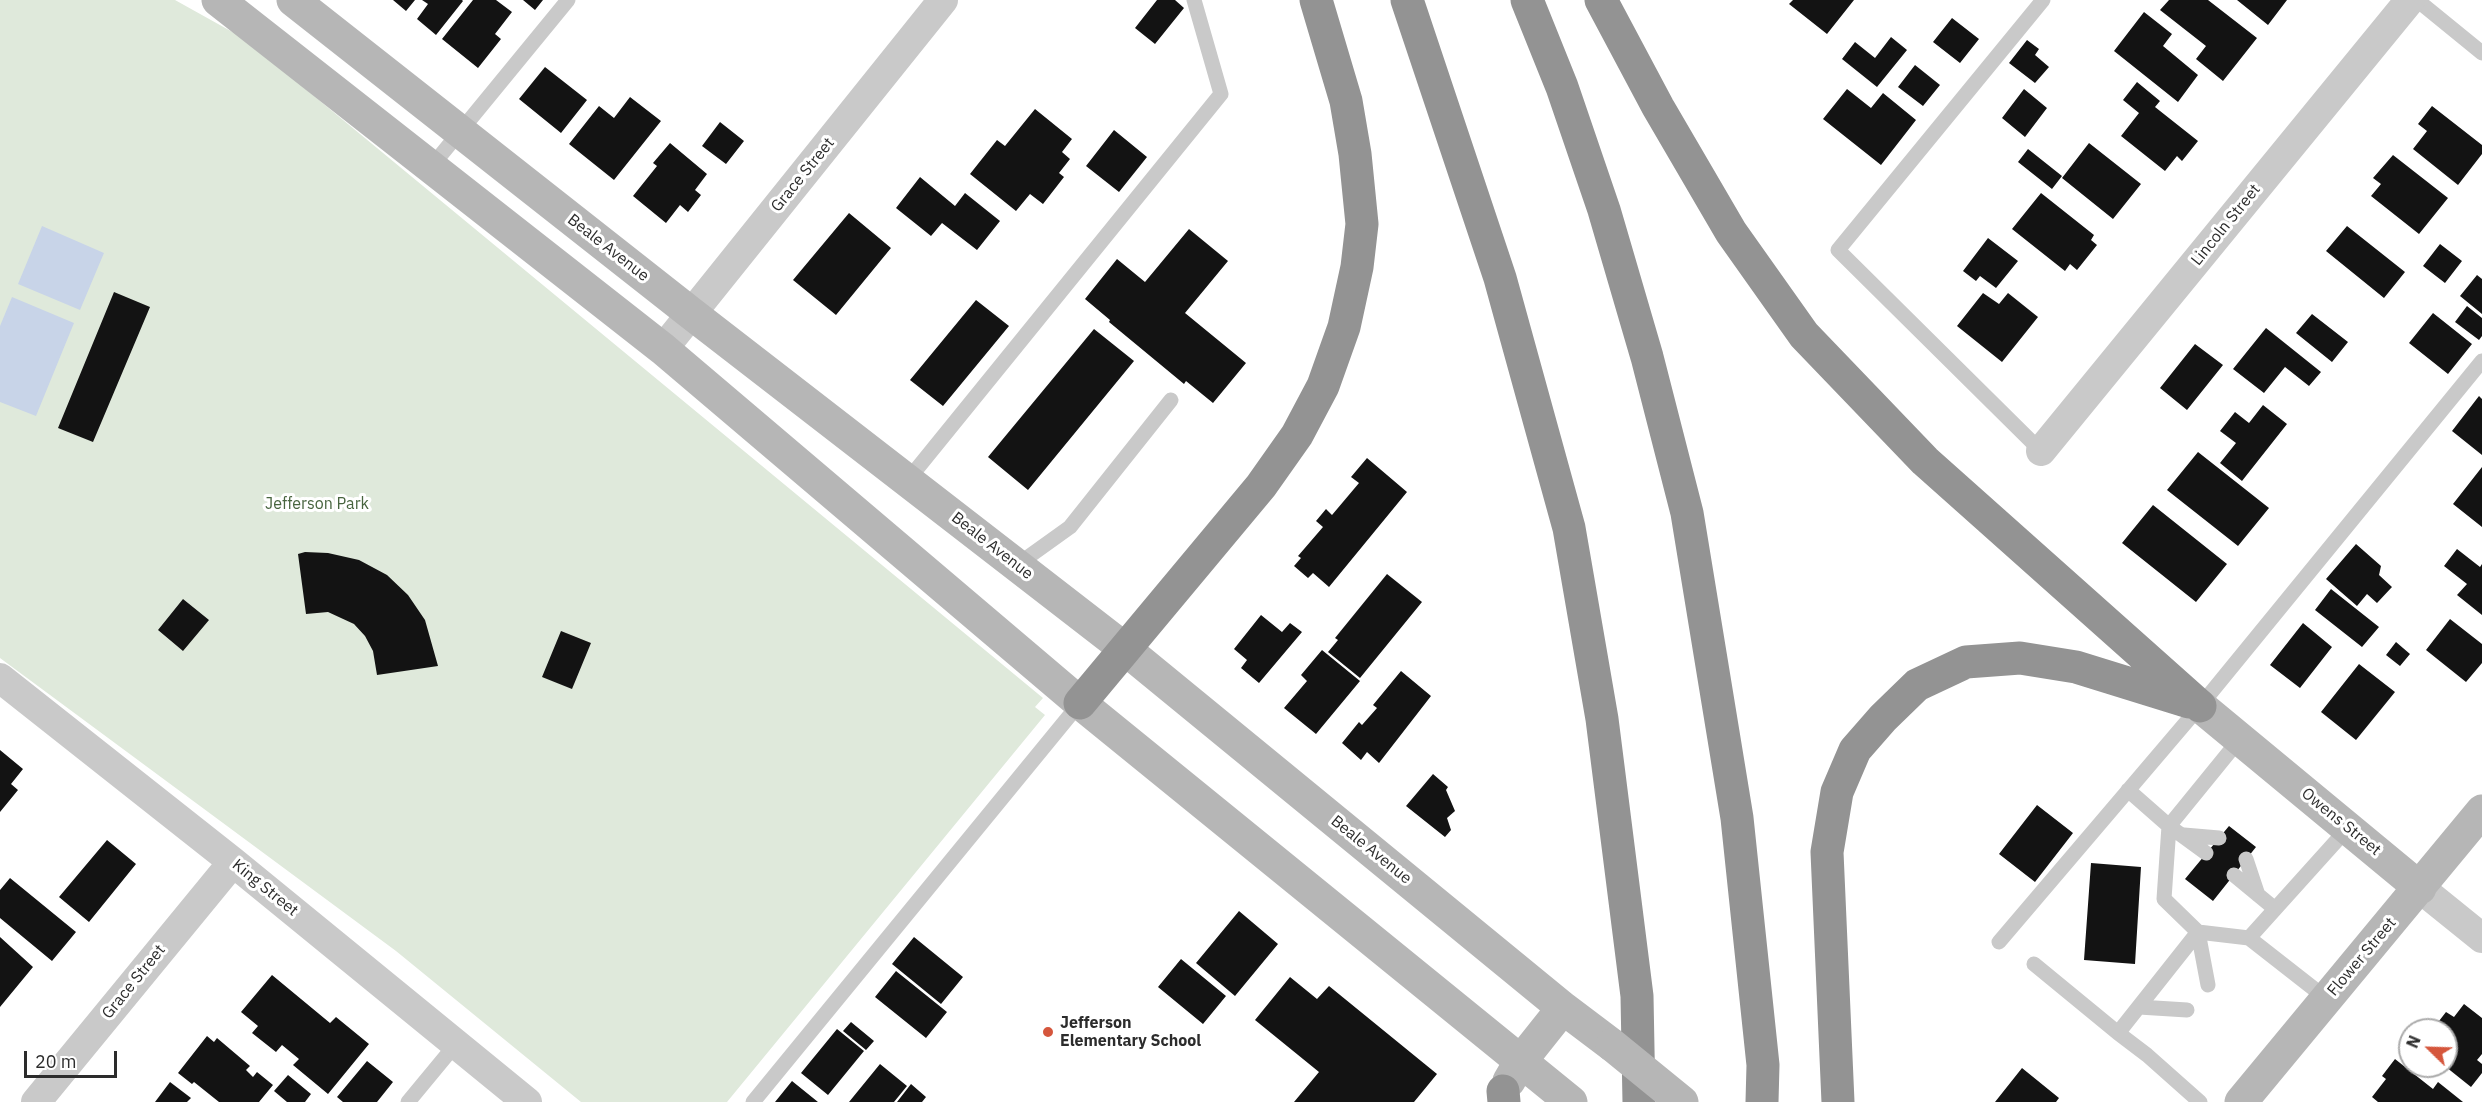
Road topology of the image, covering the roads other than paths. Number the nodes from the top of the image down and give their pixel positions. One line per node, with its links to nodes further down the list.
1 (218, 0): 15 (main road)
2 (293, 0): 14 (main road, Beale Avenue)
3 (568, 0): 14 (lane)
4 (943, 0): 16 (street, Grace Street)
5 (1194, 0): 21 (lane)
6 (1317, 0): 23 (highway)
7 (1407, 0): 60 (highway)
8 (1527, 0): 62 (highway)
9 (1601, 0): 26 (highway)
10 (2043, 0): 20 (lane)
11 (2410, 0): 20 (street, Lincoln Street)
12 (2417, 0): 13 (lane)
13 (2482, 53)
14 (460, 131): 15 (lane); 16 (main road, Beale Avenue)
15 (431, 167): 17 (main road)
16 (692, 314): 17 (street, Grace Street); 21 (main road, Beale Avenue)
17 (663, 350): 25 (main road)
18 (2482, 361): 26 (lane)
19 (1171, 400): 22 (lane)
20 (2041, 451)
21 (907, 481): 22 (main road, Beale Avenue)
22 (1017, 565): 23 (main road, Beale Avenue)
23 (1125, 649): 25 (highway); 49 (main road, Beale Avenue)
24 (2, 684): 36 (street, King Street)
25 (1080, 703): 53 (main road); 59 (lane)
26 (2200, 706): 27 (main road, Owens Street); 28 (lane); 63 (highway)
27 (2239, 740): 30 (lane); 31 (main road, Owens Street)
28 (2128, 790): 30 (lane); 44 (lane)
29 (2482, 811): 38 (main road, Flower Street)
30 (2169, 826): 32 (lane); 41 (lane)
31 (2348, 828): 38 (main road, Owens Street); 40 (lane)
32 (2184, 835): 33 (lane); 34 (lane)
33 (2219, 838)
34 (2206, 853)
35 (2246, 860): 39 (lane)
36 (233, 862): 52 (street, King Street); 56 (street, Grace Street)
37 (2234, 875): 39 (lane)
38 (2420, 888): 43 (street, Owens Street); 47 (main road, Flower Street)
39 (2258, 895): 40 (lane)
40 (2274, 908): 42 (lane)
41 (2198, 932): 42 (lane); 46 (lane); 48 (lane)
42 (2249, 938): 47 (lane)
43 (2482, 938)
44 (1999, 942)
45 (2034, 964): 51 (lane)
46 (2208, 985)
47 (2327, 999): 65 (main road, Flower Street)
48 (2139, 1007): 50 (lane); 51 (lane)
49 (1563, 1008): 53 (main road); 61 (main road, Beale Avenue, bridge)
50 (2187, 1010)
51 (2118, 1033): 64 (lane)
52 (456, 1044): 57 (lane); 58 (street, King Street)
53 (1520, 1062): 54 (main road); 55 (main road)
54 (1501, 1099)
55 (1570, 1101)
56 (36, 1102)
57 (408, 1102)
58 (526, 1102)
59 (753, 1102)
60 (1639, 1102)
61 (1682, 1102)
62 (1762, 1102)
63 (1839, 1102)
64 (2200, 1102)
65 (2241, 1102)

